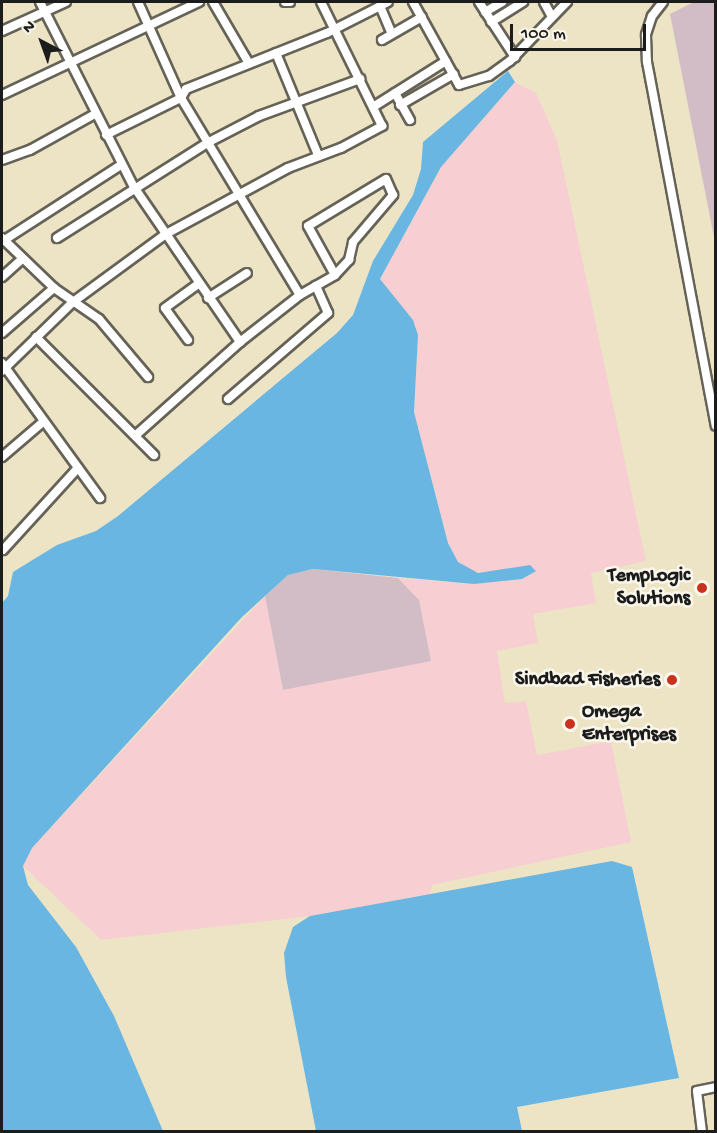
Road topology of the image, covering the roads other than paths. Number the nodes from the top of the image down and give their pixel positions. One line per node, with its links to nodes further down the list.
1 (40, 2): 17 (street)
2 (66, 2): 17 (street)
3 (138, 2): 22 (street)
4 (199, 2): 22 (street)
5 (213, 2): 30 (street)
6 (285, 2): 7 (street)
7 (290, 2)
8 (321, 2): 23 (street)
9 (414, 2): 20 (street)
10 (478, 2): 18 (street)
11 (502, 2): 18 (street)
12 (523, 2): 21 (street)
13 (544, 2): 19 (street)
14 (567, 2): 19 (street)
15 (661, 2): 70 (street)
16 (384, 4): 23 (street); 25 (street)
17 (46, 11): 24 (street); 29 (street)
18 (485, 12): 21 (street)
19 (551, 15): 28 (street)
20 (422, 17): 25 (street); 31 (street)
21 (491, 22): 28 (street)
22 (147, 24): 29 (street); 36 (street)
23 (335, 27): 27 (street); 33 (street)
24 (2, 31)
25 (392, 34): 26 (street)
26 (382, 40)
27 (276, 53): 30 (street); 37 (street)
28 (515, 57): 32 (street)
29 (71, 62): 35 (street); 40 (street)
30 (248, 62): 36 (street)
31 (446, 62): 32 (street); 34 (street)
32 (453, 74): 38 (street)
33 (360, 79): 37 (street); 39 (street)
34 (395, 93): 38 (street); 39 (street)
35 (2, 95)
36 (181, 98): 42 (street); 43 (street)
37 (296, 102): 43 (street); 44 (street)
38 (400, 105): 41 (street)
39 (373, 106): 44 (street)
40 (95, 114): 42 (street); 45 (street)
41 (410, 120)
42 (106, 135): 46 (street)
43 (207, 143): 47 (street); 48 (street)
44 (318, 155): 48 (street)
45 (2, 160)
46 (121, 165): 47 (street); 51 (street)
47 (134, 187): 49 (street); 50 (street)
48 (237, 196): 49 (street); 59 (street)
49 (166, 234): 56 (street); 61 (street)
50 (57, 238)
51 (2, 240): 52 (street)
52 (22, 259): 55 (street); 58 (street)
53 (247, 273): 60 (street)
54 (335, 275): 54 (street); 57 (street)
55 (2, 277)
56 (198, 284): 60 (street); 64 (street)
57 (316, 286): 59 (street); 68 (street)
58 (54, 288): 61 (street); 62 (street)
59 (300, 295): 65 (street)
60 (208, 298): 65 (street)
61 (73, 302): 63 (street); 67 (street)
62 (2, 333)
63 (36, 337): 66 (street); 71 (street)
64 (188, 340)
65 (240, 342): 71 (street)
66 (3, 368): 69 (street)
67 (148, 376)
68 (228, 399)
69 (44, 421): 73 (street); 74 (street)
70 (716, 426)
71 (136, 435): 72 (street)
72 (154, 455)
73 (2, 457)
74 (78, 468): 75 (street); 76 (street)
75 (100, 498)
76 (3, 550)
77 (716, 1087): 78 (street)
78 (702, 1131)

